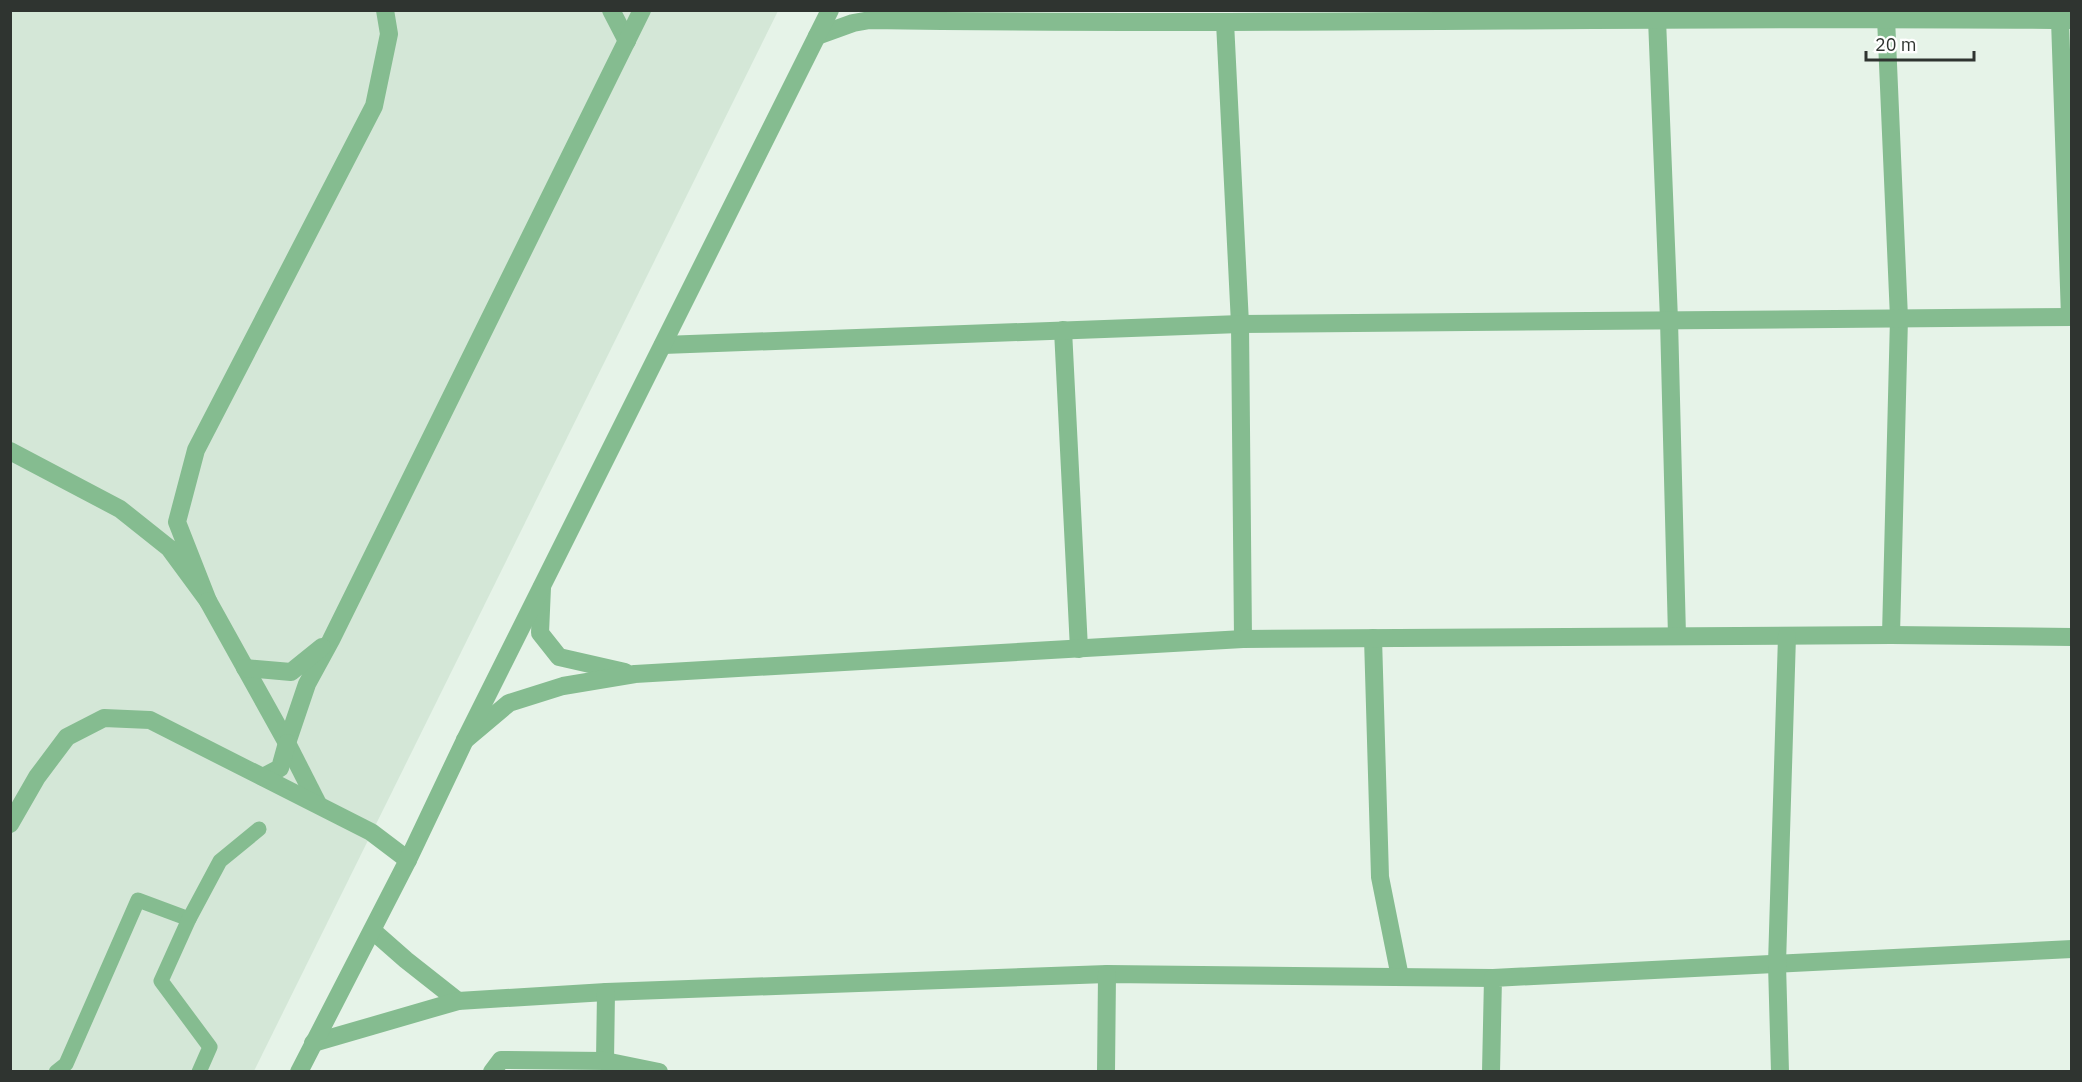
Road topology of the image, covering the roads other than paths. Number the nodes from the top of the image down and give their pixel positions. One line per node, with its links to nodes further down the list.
1 (385, 10): 21 (street)
2 (611, 10): 12 (street)
3 (642, 10): 12 (street)
4 (830, 10): 11 (street)
5 (1546, 15): 8 (street); 10 (street)
6 (893, 16): 10 (street); 11 (street)
7 (1886, 18): 8 (street); 9 (street); 14 (street)
8 (1657, 20): 15 (street)
9 (2066, 20): 13 (street)
10 (1225, 22): 16 (street)
11 (817, 36): 18 (street)
12 (627, 41): 28 (street)
13 (2071, 317): 14 (street)
14 (1899, 318): 15 (street); 22 (street)
15 (1669, 320): 16 (street); 23 (street)
16 (1240, 324): 17 (street); 27 (street)
17 (1063, 330): 18 (street); 29 (street)
18 (663, 345): 20 (street)
19 (10, 452): 21 (street)
20 (542, 586): 31 (street); 32 (street)
21 (208, 601): 30 (street)
22 (1891, 635): 24 (street); 25 (street)
23 (1677, 636): 24 (street); 26 (street)
24 (1787, 636): 43 (street)
25 (2072, 637)
26 (1373, 638): 27 (street); 45 (street)
27 (1243, 639): 29 (street)
28 (330, 640): 30 (street); 33 (street)
29 (1079, 649): 31 (street)
30 (245, 668): 33 (street)
31 (635, 674): 32 (street)
32 (465, 740): 39 (street)
33 (287, 743): 34 (street); 35 (street)
34 (263, 777): 35 (street); 36 (street)
35 (318, 804): 39 (street)
36 (15, 805): 37 (street)
37 (10, 824)
38 (259, 829): 40 (lane)
39 (408, 860): 41 (street)
40 (189, 919): 51 (lane); 52 (lane)
41 (373, 931): 48 (street); 49 (street)
42 (2072, 949): 43 (street)
43 (1777, 964): 46 (street); 58 (street)
44 (1107, 974): 45 (street); 47 (street); 56 (street)
45 (1400, 977): 46 (street)
46 (1493, 978): 57 (street)
47 (606, 992): 48 (street); 50 (street)
48 (458, 1000): 49 (street)
49 (313, 1043): 53 (street)
50 (605, 1061): 54 (street); 55 (street)
51 (56, 1071)
52 (199, 1071)
53 (299, 1071)
54 (492, 1071)
55 (659, 1071)
56 (1107, 1071)
57 (1491, 1071)
58 (1780, 1071)

